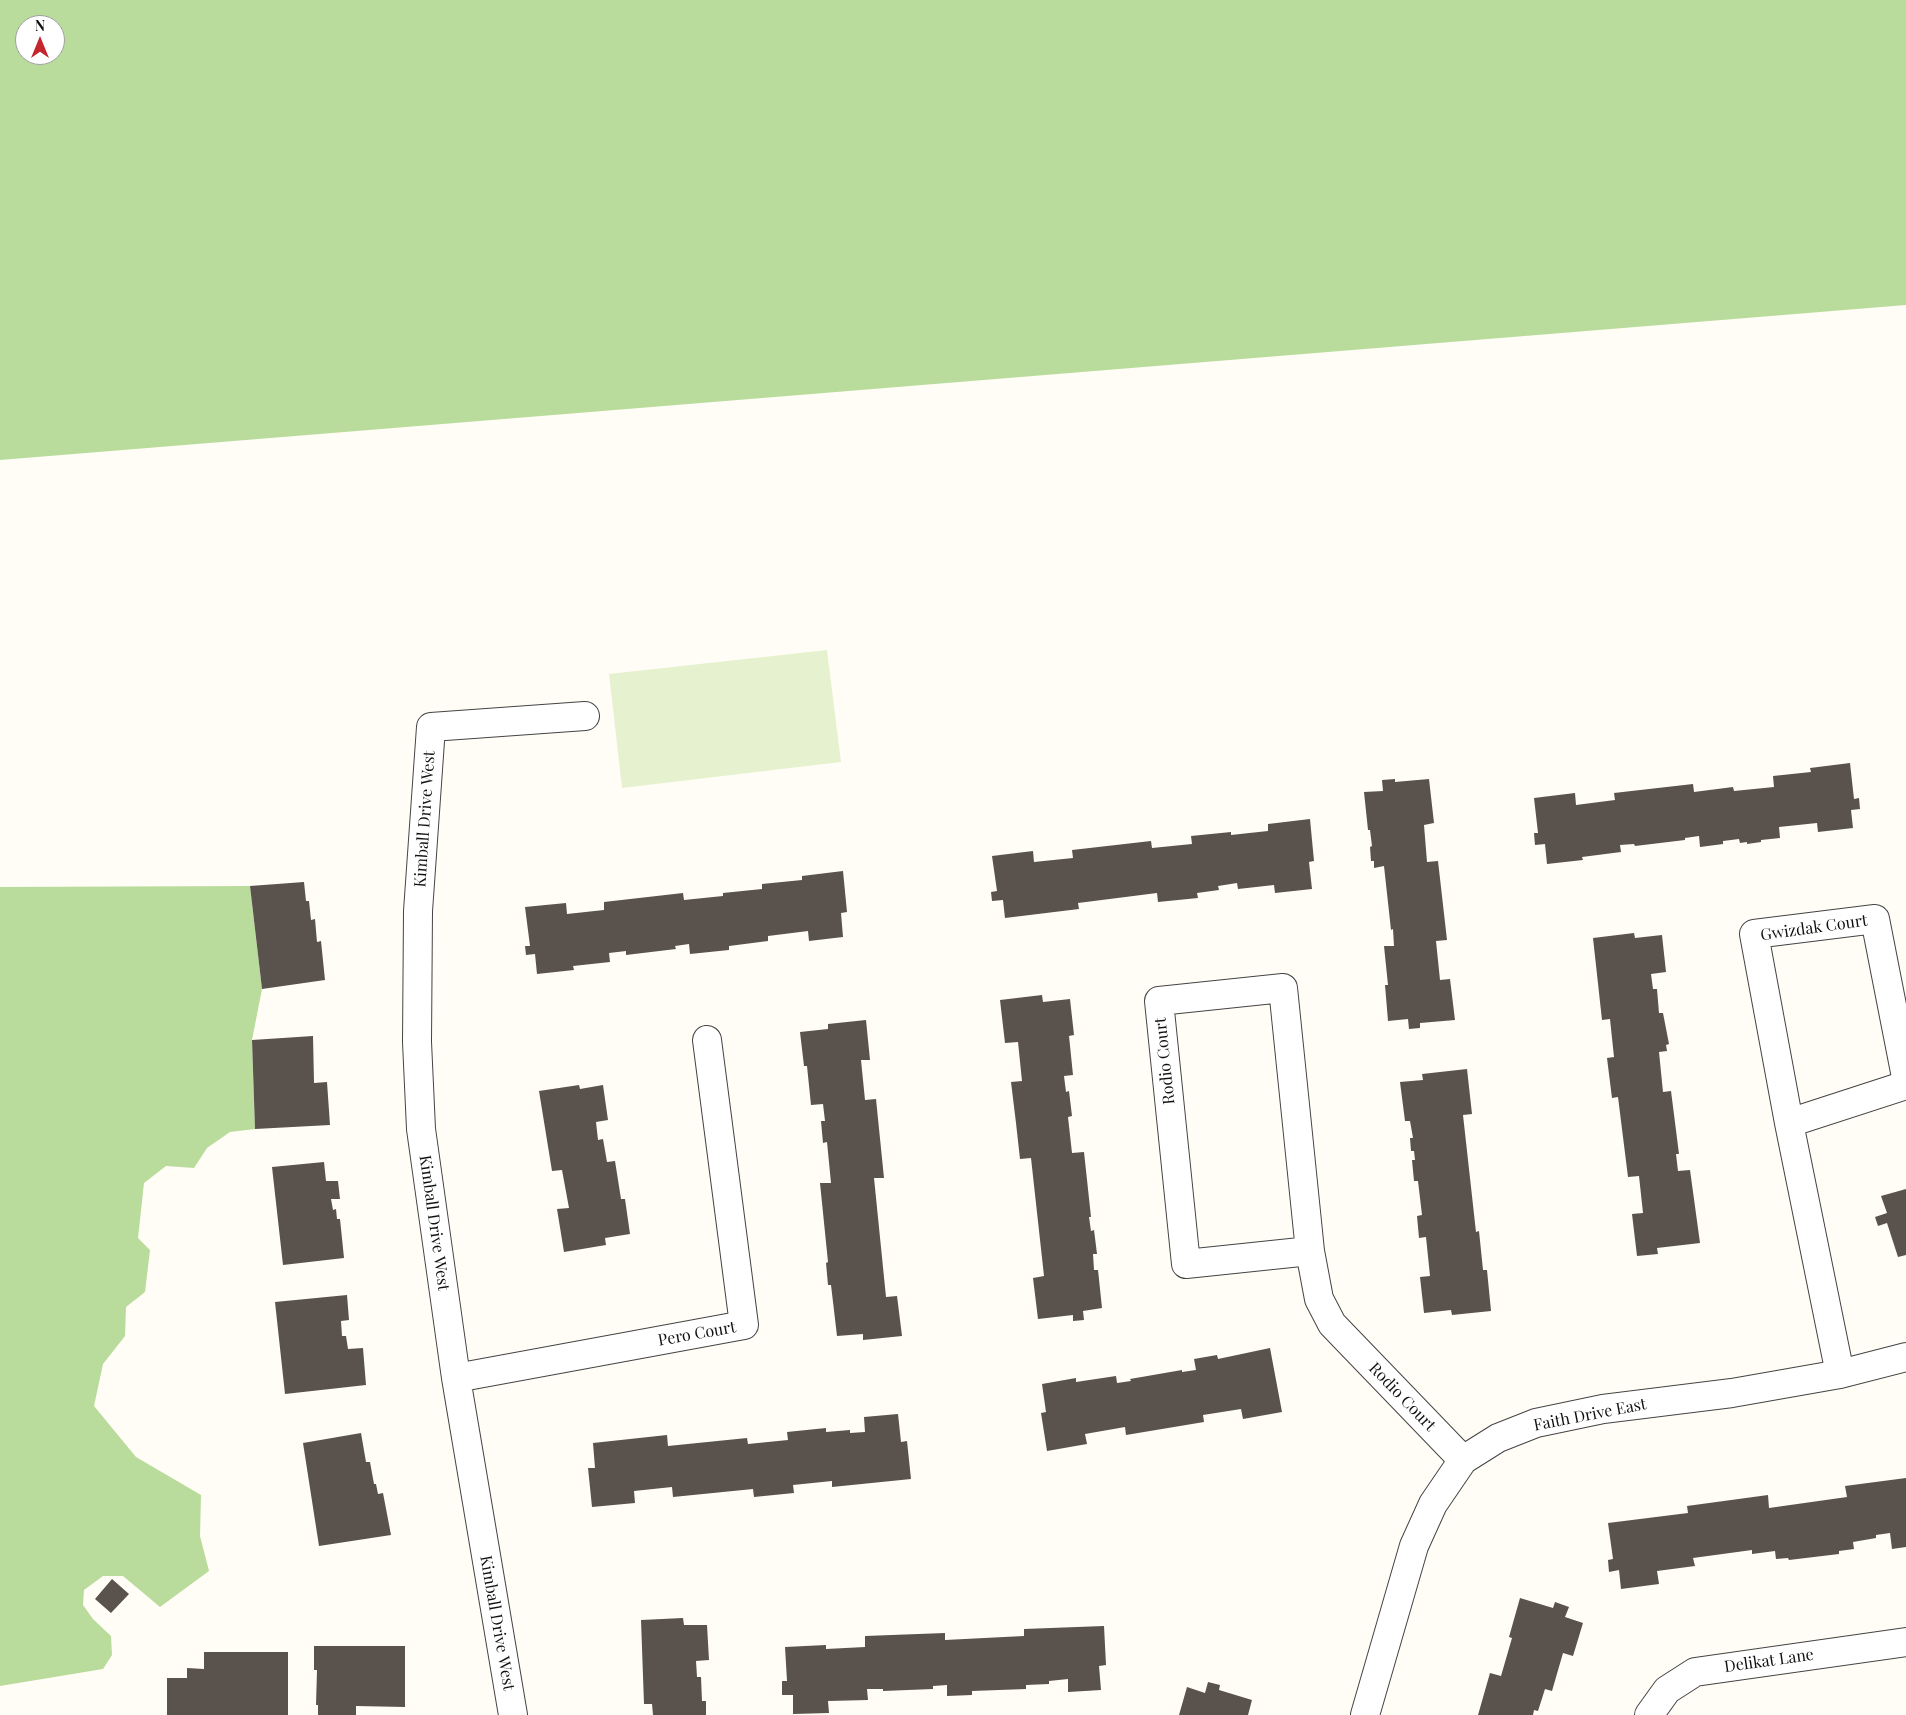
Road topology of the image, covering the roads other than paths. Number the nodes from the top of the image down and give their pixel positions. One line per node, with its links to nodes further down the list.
1 (585, 716): 9 (street, Kimball Drive West)
2 (707, 1040): 9 (street, Pero Court)
3 (1906, 1077): 5 (street, Gwizdak Court)
4 (1906, 1085): 5 (street)
5 (1789, 1122): 8 (street, Gwizdak Court)
6 (1310, 1251): 6 (street, Rodio Court); 10 (street, Rodio Court)
7 (1906, 1358): 8 (street, Faith Drive East)
8 (1840, 1374): 10 (street, Faith Drive East)
9 (456, 1378): 12 (street, Kimball Drive West)
10 (1463, 1460): 13 (street, Faith Drive East)
11 (1906, 1642): 14 (street, Delikat Lane)
12 (513, 1715)
13 (1365, 1715)
14 (1649, 1715)

